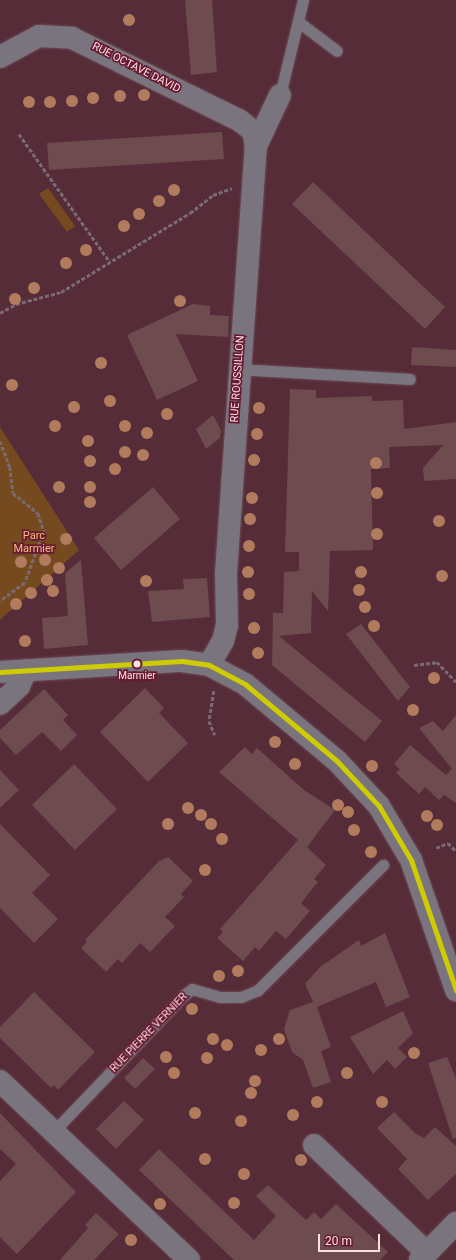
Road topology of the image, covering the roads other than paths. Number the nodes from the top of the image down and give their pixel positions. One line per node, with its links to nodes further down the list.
1 (302, 0): 2 (lane); 5 (lane)
2 (300, 23): 3 (lane); 5 (lane)
3 (337, 51)
4 (0, 57): 6 (street, RUE OCTAVE DAVID)
5 (280, 95): 6 (street, RUE ROUSSILLON)
6 (256, 146): 7 (street, RUE ROUSSILLON)
7 (238, 369): 8 (lane); 11 (street, RUE ROUSSILLON)
8 (410, 379)
9 (26, 670): 10 (street); 11 (street); 12 (street)
10 (0, 672)
11 (212, 675): 14 (street)
12 (0, 704)
13 (382, 865): 16 (lane, RUE PIERRE VERNIER)
14 (456, 990)
15 (0, 1081): 16 (street)
16 (53, 1132): 20 (street)
17 (314, 1145): 19 (street)
18 (456, 1223): 19 (street)
19 (424, 1256)
20 (189, 1260)

